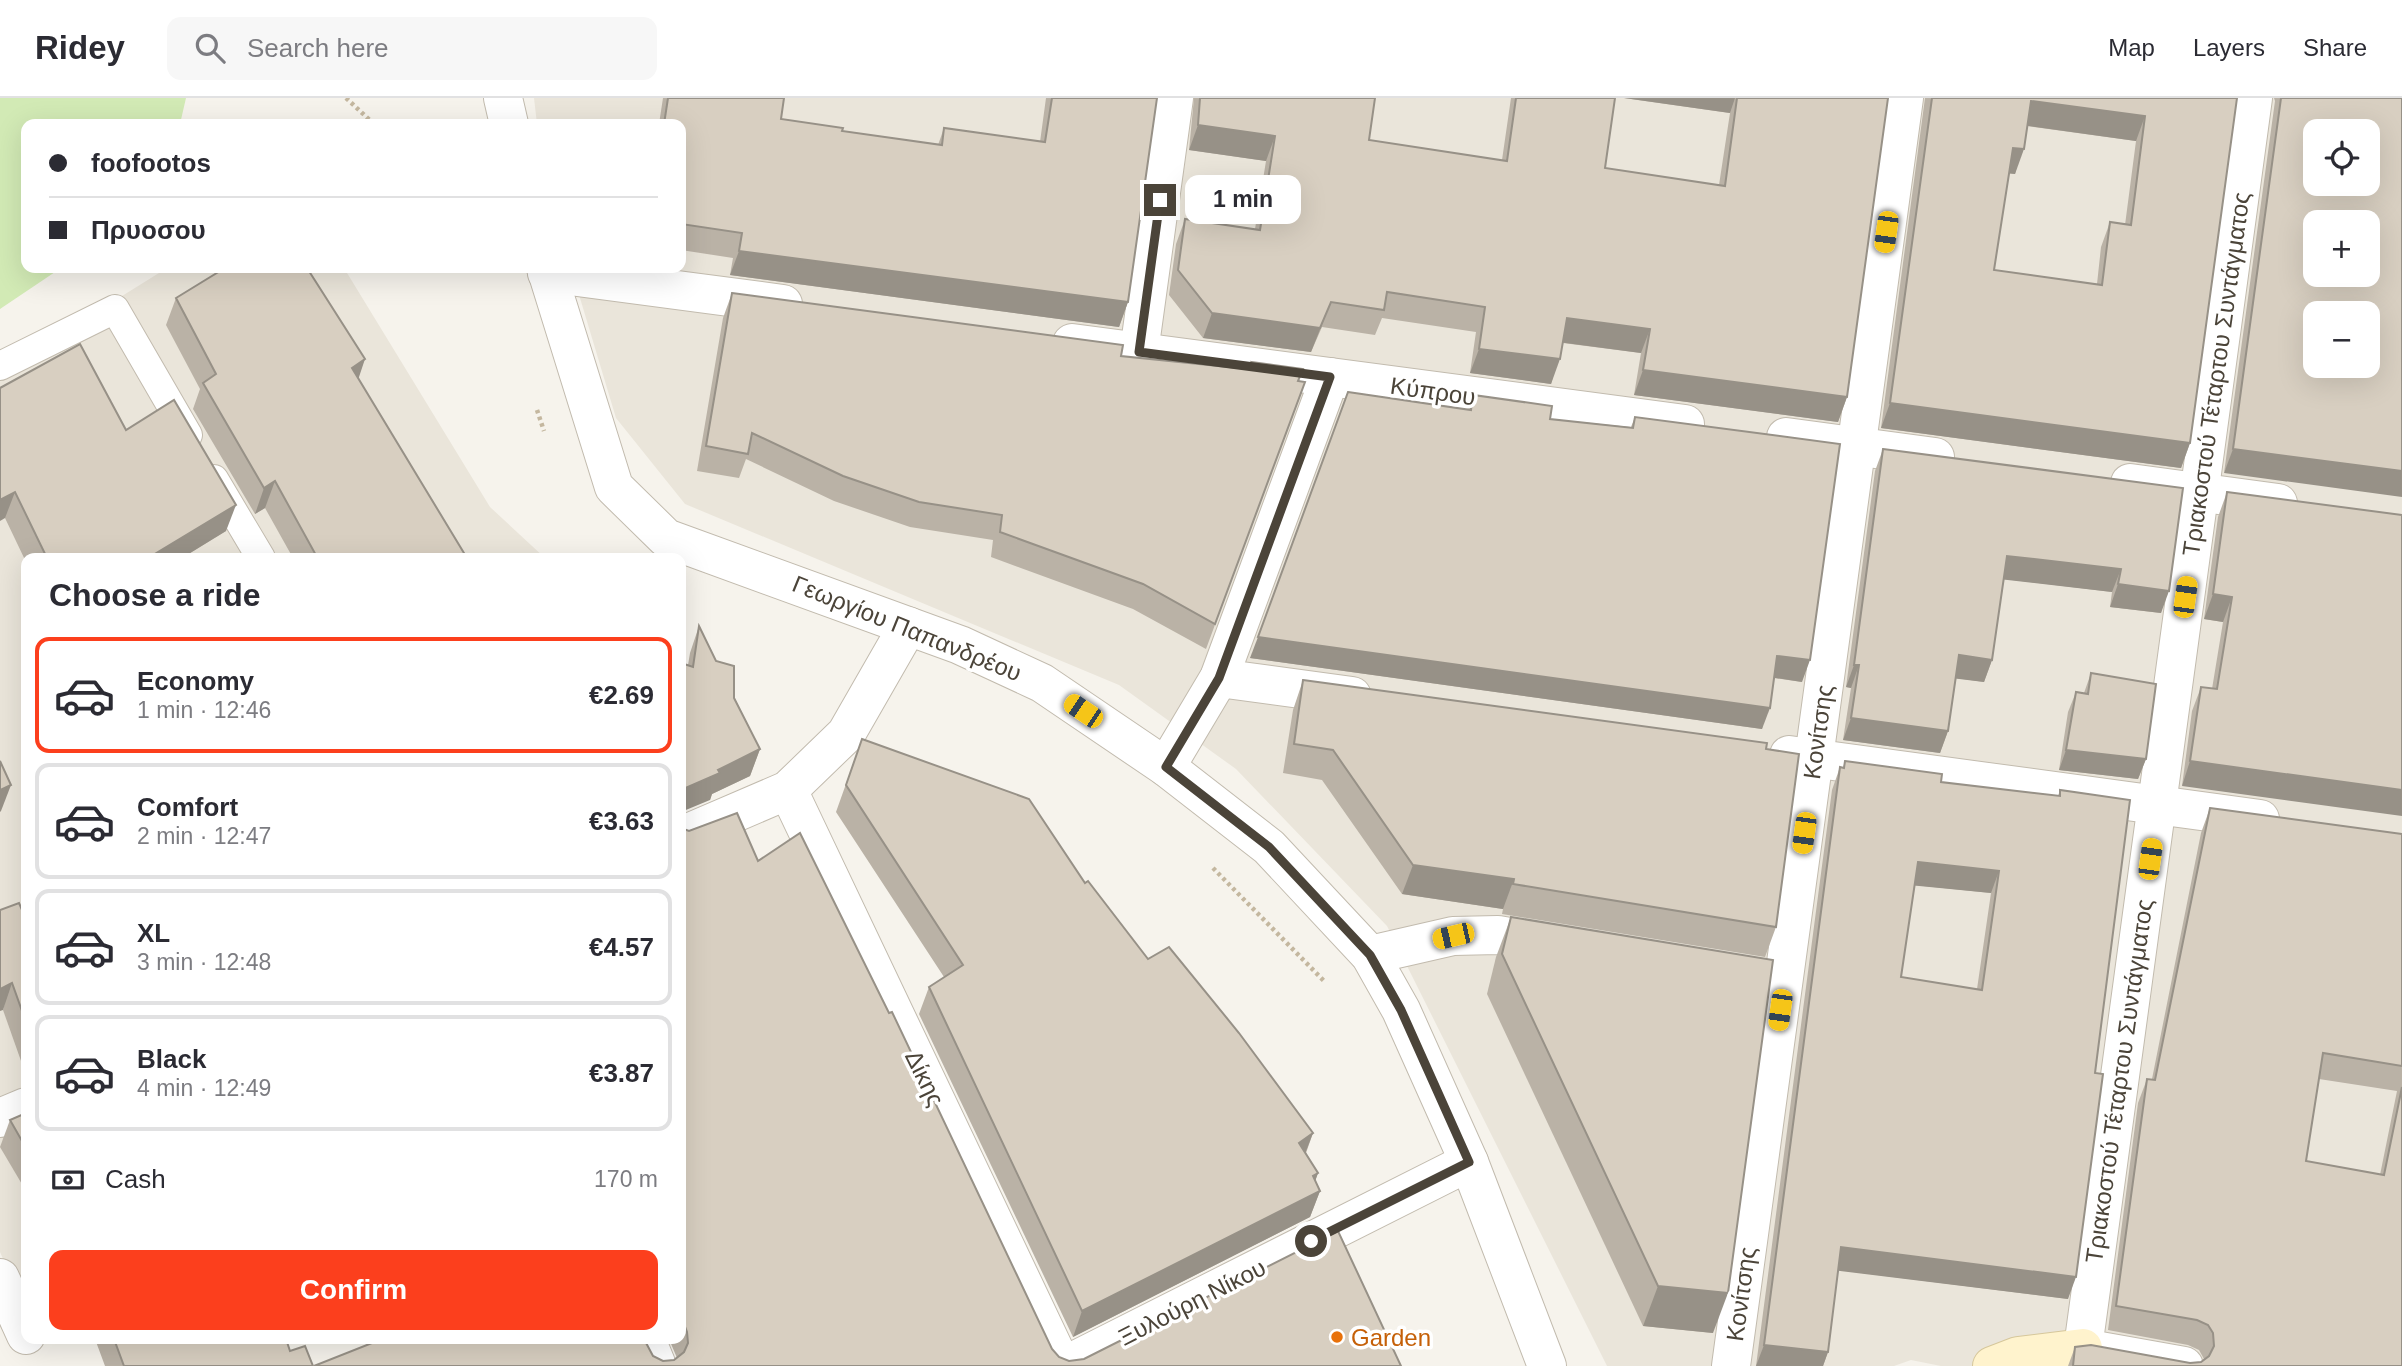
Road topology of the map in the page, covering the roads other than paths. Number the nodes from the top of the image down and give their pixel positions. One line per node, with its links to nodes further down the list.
1 (503, 98): 5 (street)
2 (1174, 98): 10 (street)
3 (1904, 98): 13 (street, Κονίτσης)
4 (2253, 98): 16 (street, Τριακοστού Τέταρτου Συντάγματος)
5 (508, 119)
6 (548, 273): 19 (street, Γεωργίου Παπανδρέου)
7 (568, 273): 8 (street)
8 (822, 309)
9 (1042, 339): 10 (street, Κύπρου)
10 (1139, 352): 12 (street, Κύπρου)
11 (0, 366): 18 (lane)
12 (1330, 377): 13 (street, Κύπρου); 20 (street)
13 (1856, 447): 14 (street, Κύπρου); 23 (street, Κονίτσης)
14 (1966, 461)
15 (2090, 478): 16 (street)
16 (2199, 492): 17 (street); 26 (street, Τριακοστού Τέταρτου Συντάγματος)
17 (2307, 507)
18 (258, 553)
19 (908, 626): 24 (street, Γεωργίου Παπανδρέου); 25 (street)
20 (1219, 678): 21 (street); 24 (street)
21 (1385, 700)
22 (1759, 751): 23 (street)
23 (1814, 758): 26 (street); 32 (street, Κονίτσης)
24 (1166, 767): 30 (street, Γεωργίου Παπανδρέου)
25 (788, 790): 28 (street); 43 (street, Δίκης)
26 (2157, 805): 27 (street); 40 (street, Τριακοστού Τέταρτου Συντάγματος)
27 (2293, 824)
28 (686, 834)
29 (1593, 951): 30 (street)
30 (1370, 955): 35 (street, Γεωργίου Παπανδρέου)
31 (1742, 976): 32 (street)
32 (1783, 982): 45 (street, Κονίτσης)
33 (21, 1109): 34 (street)
34 (0, 1118)
35 (1469, 1162): 43 (street, Ξυλούρη Νίκου); 44 (street, Γεωργίου Παπανδρέου)
36 (0, 1278): 37 (street)
37 (21, 1324)
38 (30, 1344): 41 (street)
39 (648, 1344): 42 (street)
40 (2083, 1348): 46 (street); 47 (street)
41 (40, 1366)
42 (657, 1366)
43 (1063, 1366)
44 (1547, 1366)
45 (1731, 1366)
46 (1992, 1366)
47 (2184, 1366)

